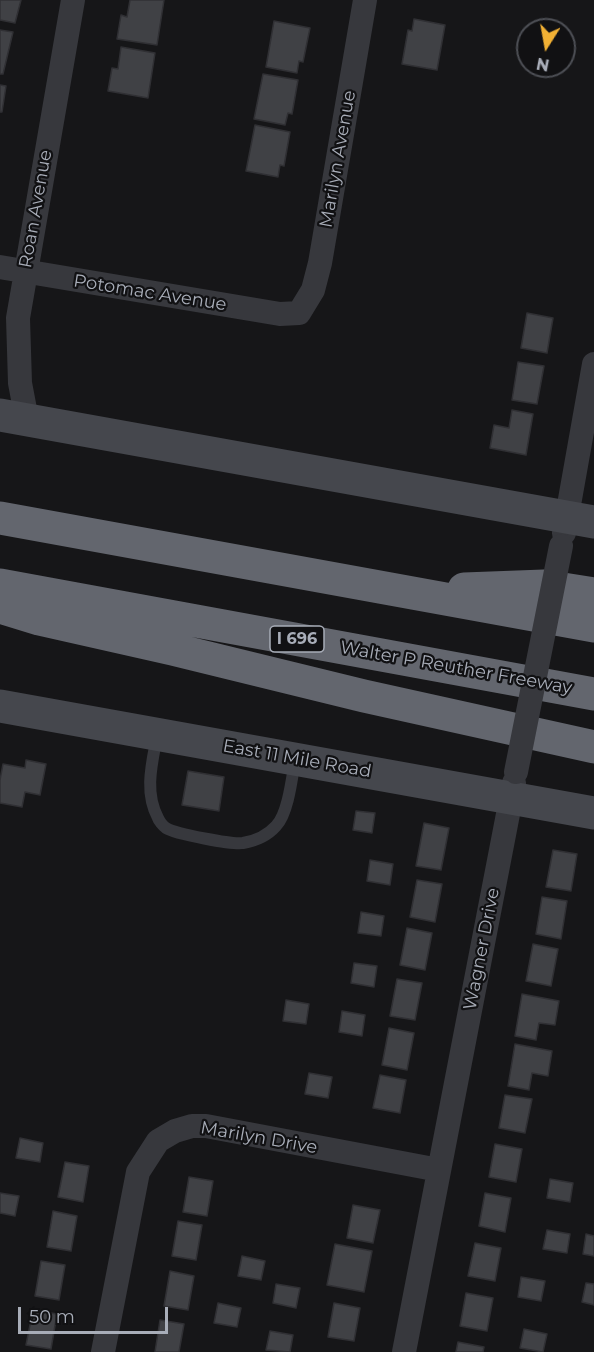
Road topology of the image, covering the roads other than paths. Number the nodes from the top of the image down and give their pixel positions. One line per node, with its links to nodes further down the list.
1 (73, 0): 4 (street, Roan Avenue)
2 (365, 0): 5 (street, Marilyn Avenue)
3 (0, 267): 4 (street, Potomac Avenue)
4 (25, 272): 5 (street, Potomac Avenue); 7 (street, Roan Avenue)
5 (300, 313)
6 (594, 364): 9 (street, Wagner Drive)
7 (14, 418): 9 (main road)
8 (0, 518): 11 (highway)
9 (574, 528): 20 (street, Wagner Drive, bridge)
10 (0, 585): 15 (highway, Walter P Reuther Freeway / I 696)
11 (402, 591): 12 (highway); 14 (highway)
12 (594, 594)
13 (0, 607): 18 (highway)
14 (594, 626)
15 (594, 694)
16 (0, 706): 17 (main road, East 11 Mile Road)
17 (157, 734): 19 (main road, East 11 Mile Road); 19 (lane)
18 (594, 747)
19 (296, 759): 20 (main road, East 11 Mile Road)
20 (514, 785): 21 (main road, East 11 Mile Road); 22 (street, Wagner Drive)
21 (594, 813)
22 (439, 1170): 23 (street, Marilyn Drive); 24 (street, Wagner Drive)
23 (103, 1352)
24 (404, 1352)

